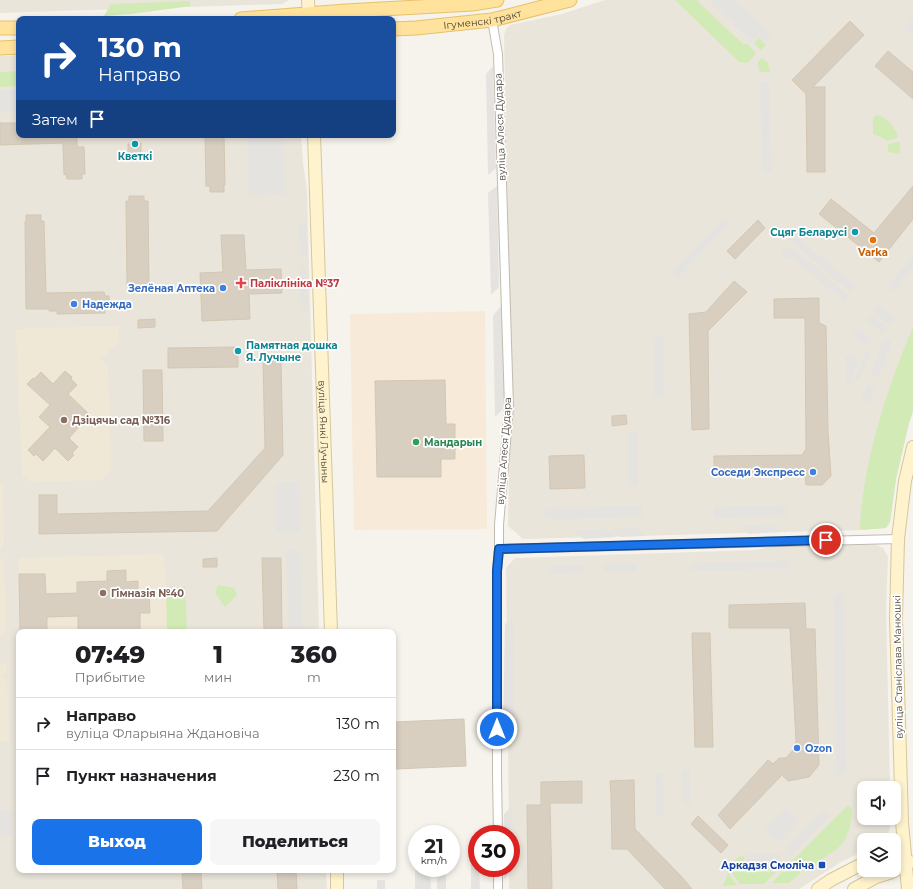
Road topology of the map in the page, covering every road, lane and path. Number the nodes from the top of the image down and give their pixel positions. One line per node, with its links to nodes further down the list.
1 (308, 0): 4 (main road)
2 (497, 0): 5 (main road, Ігуменскі тракт)
3 (570, 0): 6 (main road, Ігуменскі тракт)
4 (309, 16)
5 (315, 16)
6 (492, 20): 9 (main road, Ігуменскі тракт); 15 (street, вуліца Алеся Дудара)
7 (0, 28): 8 (main road)
8 (16, 28)
9 (396, 29)
10 (0, 48): 11 (main road)
11 (16, 48)
12 (314, 138): 16 (main road, вуліца Янкі Лучыны)
13 (913, 447): 14 (main road, вуліца Станіслава Манюшкі)
14 (898, 539): 15 (street); 17 (main road, вуліца Станіслава Манюшкі)
15 (499, 549): 18 (street, вуліца Алеся Дудара)
16 (331, 629)
17 (902, 822): 19 (main road); 20 (main road, вуліца Станіслава Манюшкі)
18 (498, 825)
19 (901, 833)
20 (909, 863): 27 (main road); 28 (main road, вуліца Станіслава Манюшкі)
21 (857, 867): 26 (main road)
22 (337, 873): 24 (main road)
23 (498, 877): 25 (street)
24 (337, 889)
25 (498, 889)
26 (818, 889)
27 (854, 889)
28 (908, 889)

